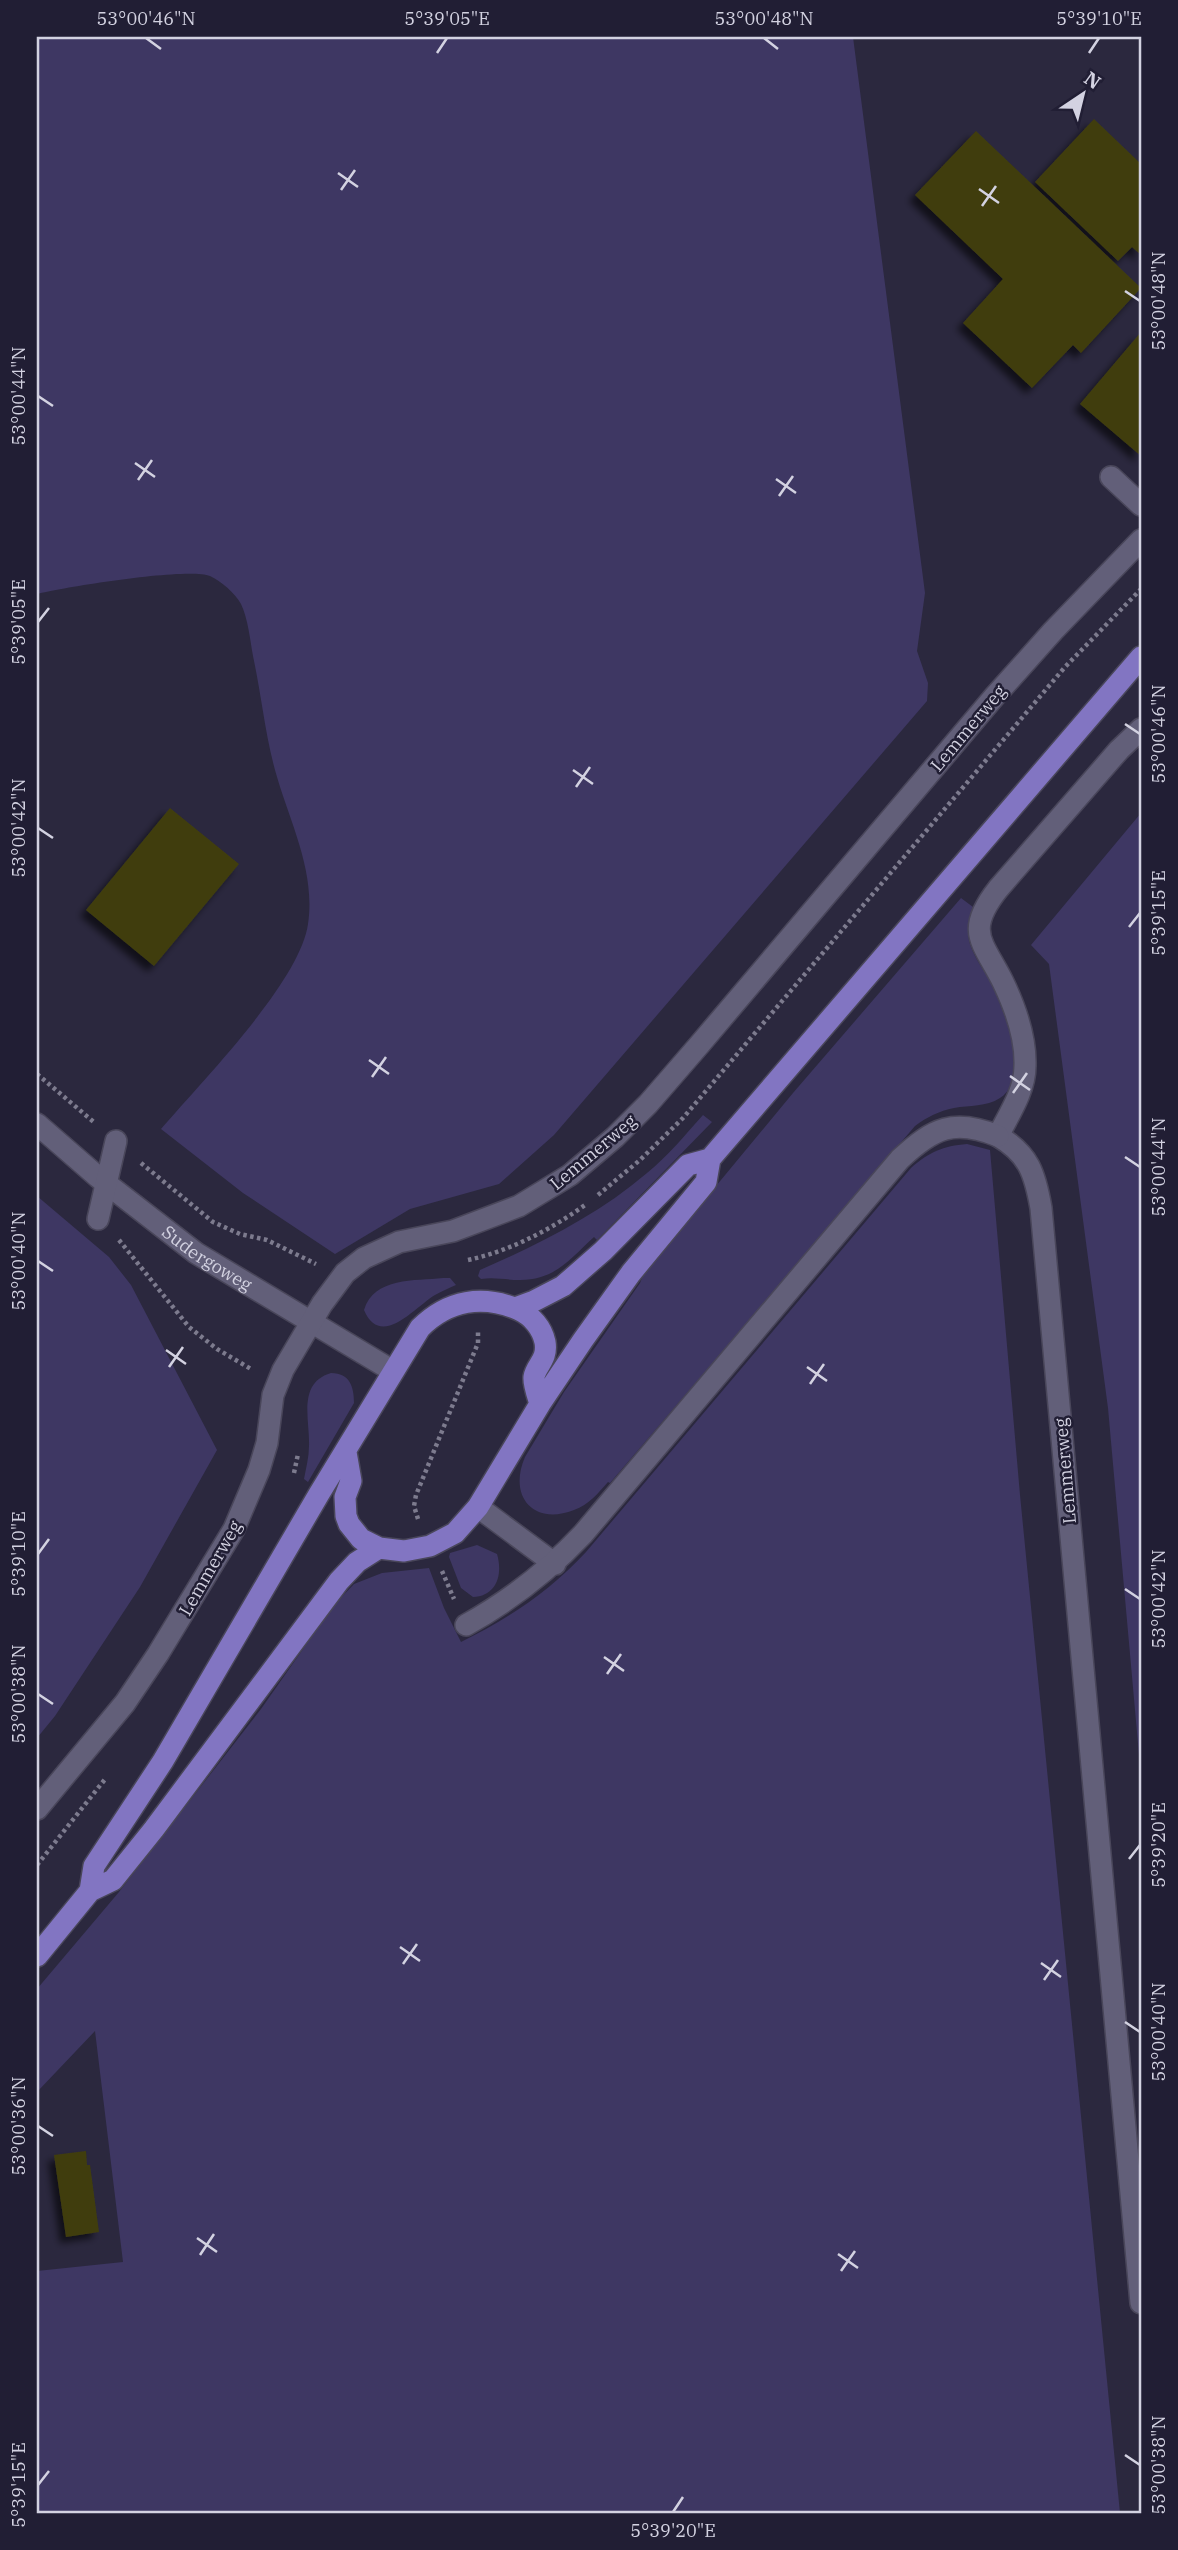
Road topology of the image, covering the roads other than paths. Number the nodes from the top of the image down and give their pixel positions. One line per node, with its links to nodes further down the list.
1 (1111, 477): 2 (street)
2 (1141, 505)
3 (1141, 540): 13 (street, Lemmerweg)
4 (1141, 657): 9 (main road)
5 (1141, 729): 7 (street)
6 (37, 1124): 10 (street, Sudergoweg)
7 (998, 1136): 19 (street); 24 (street, Lemmerweg)
8 (116, 1141): 10 (street)
9 (710, 1159): 12 (main road); 15 (main road)
10 (108, 1183): 11 (street); 13 (street, Sudergoweg)
11 (98, 1219)
12 (515, 1308): 14 (main road); 15 (main road)
13 (311, 1322): 14 (street, Sudergoweg); 21 (street, Lemmerweg)
14 (393, 1371): 16 (main road)
15 (540, 1404): 17 (main road)
16 (346, 1452): 18 (main road); 22 (main road)
17 (478, 1507): 18 (main road); 19 (street)
18 (379, 1548): 22 (main road)
19 (555, 1564): 20 (street)
20 (466, 1625)
21 (37, 1810)
22 (90, 1891): 23 (main road)
23 (37, 1956)
24 (1141, 2303)

